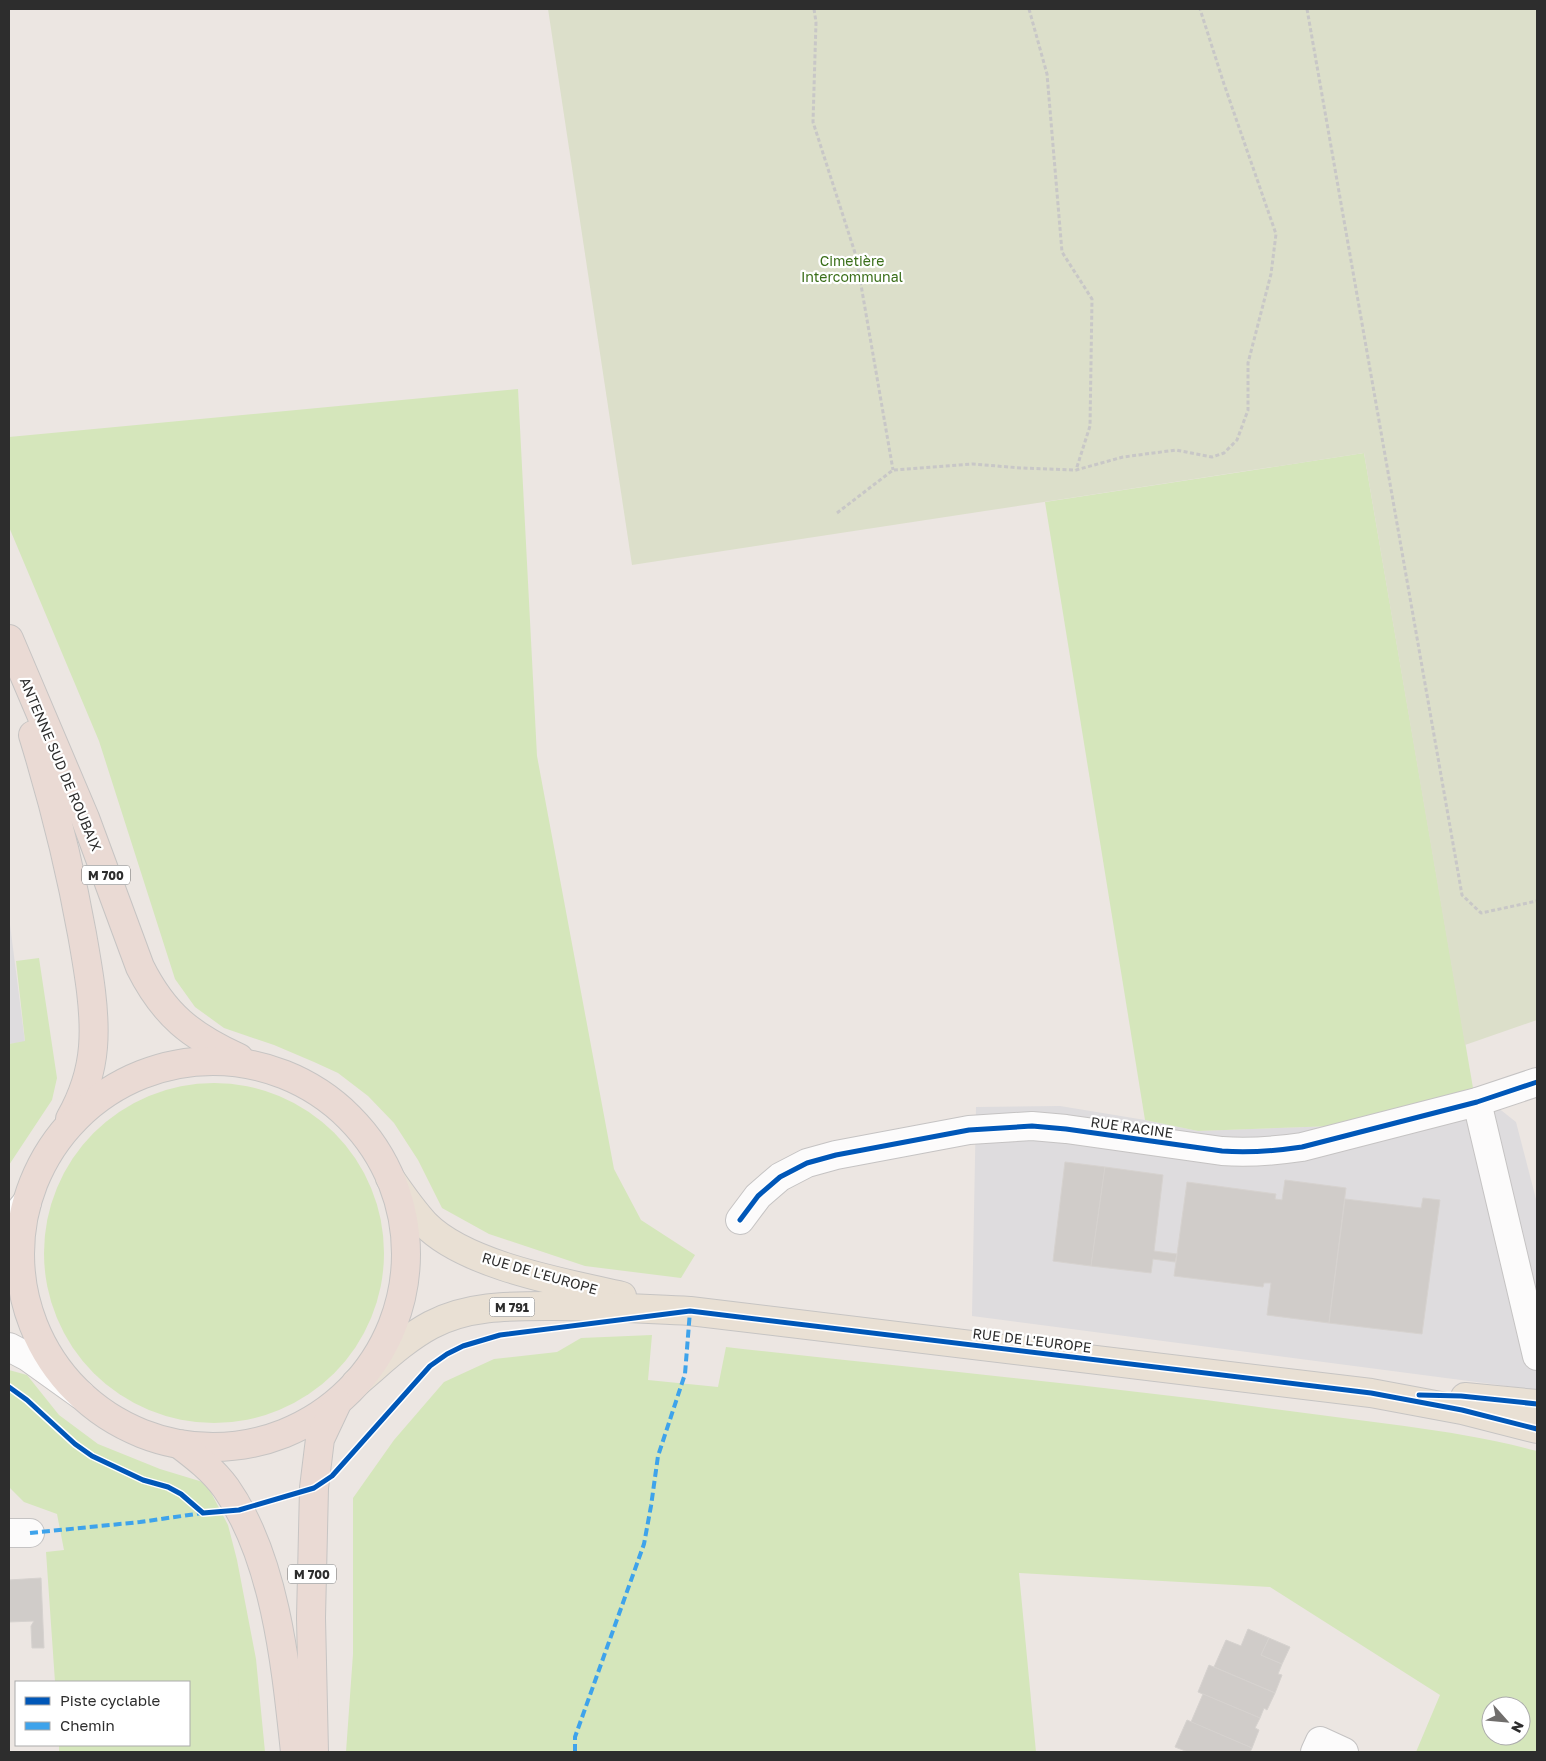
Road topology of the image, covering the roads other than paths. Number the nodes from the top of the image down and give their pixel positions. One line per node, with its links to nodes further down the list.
1 (9, 639): 3 (highway, ANTENNE SUD DE ROUBAIX / M 700)
2 (9, 657): 6 (highway, ANTENNE SUD DE ROUBAIX / M 700)
3 (256, 1065): 6 (highway); 7 (highway)
4 (1537, 1082): 5 (street, RUE RACINE)
5 (1477, 1102): 9 (street, RUE RACINE); 13 (street)
6 (60, 1136): 8 (highway)
7 (390, 1178): 11 (main road, RUE DE L'EUROPE / M 791); 14 (highway)
8 (27, 1202): 10 (street); 16 (highway)
9 (740, 1220)
10 (9, 1224)
11 (690, 1311): 14 (main road, RUE DE L'EUROPE / M 791); 15 (main road, RUE DE L'EUROPE / M 791)
12 (9, 1347): 16 (street)
13 (1537, 1356)
14 (348, 1392): 19 (highway); 21 (highway, M 700)
15 (1371, 1393): 17 (main road, RUE DE L'EUROPE / M 791); 18 (main road, RUE DE L'EUROPE / M 791)
16 (81, 1395): 19 (highway)
17 (1537, 1404)
18 (1537, 1429)
19 (178, 1444): 20 (highway, M 700)
20 (296, 1752)
21 (314, 1752)
22 (1315, 1752): 23 (street)
23 (1344, 1752)

